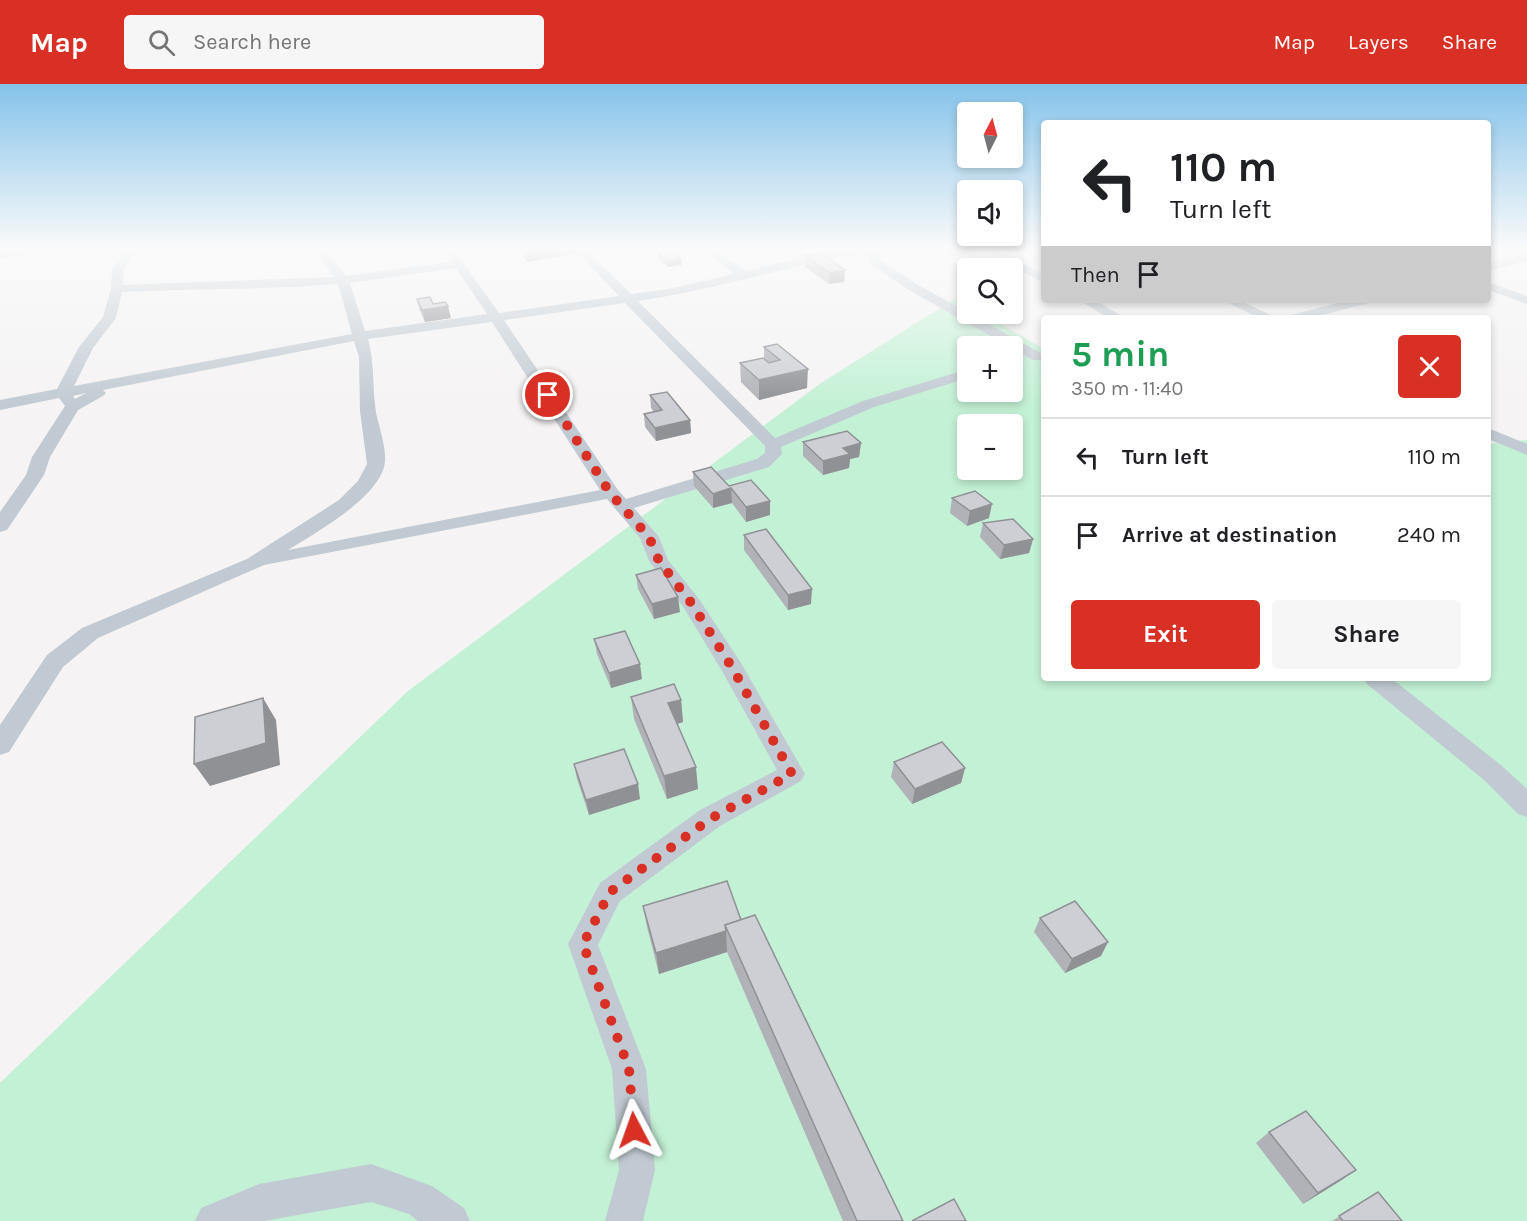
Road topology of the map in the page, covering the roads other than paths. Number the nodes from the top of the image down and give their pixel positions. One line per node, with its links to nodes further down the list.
1 (114, 300): 17 (street)
2 (349, 300): 13 (street)
3 (485, 300): 12 (street)
4 (627, 300): 12 (street); 20 (street)
5 (937, 300): 14 (street)
6 (1090, 303): 9 (street)
7 (1235, 303): 10 (street)
8 (1353, 303): 11 (street)
9 (1112, 315)
10 (1263, 315)
11 (1307, 315)
12 (496, 316): 13 (street); 22 (street)
13 (361, 336): 17 (street); 24 (street)
14 (1041, 357): 15 (street)
15 (1023, 360)
16 (957, 376): 20 (street)
17 (67, 400): 18 (street); 23 (street)
18 (0, 405)
19 (1491, 434): 21 (street)
20 (773, 445): 22 (street)
21 (1527, 450)
22 (616, 500): 24 (street); 30 (street)
23 (0, 526)
24 (254, 563): 26 (street)
25 (1379, 681): 27 (street)
26 (0, 745)
27 (1527, 806)
28 (214, 1221): 29 (street)
29 (451, 1221)
30 (624, 1221)

